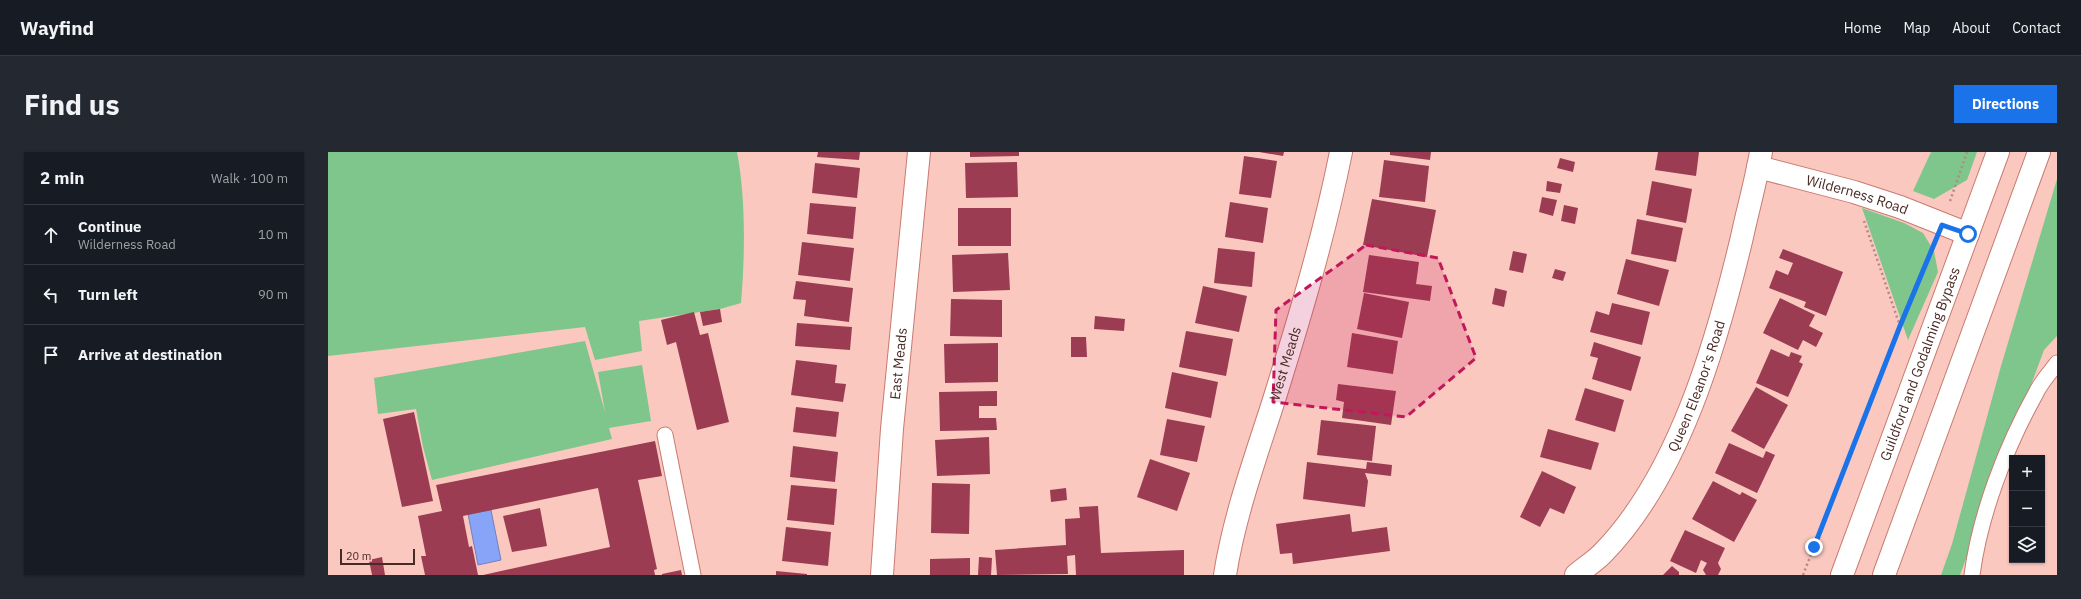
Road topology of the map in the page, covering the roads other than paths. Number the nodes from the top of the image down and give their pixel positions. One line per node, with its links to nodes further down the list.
1 (919, 152): 10 (main road, East Meads)
2 (1341, 152): 11 (main road, West Meads)
3 (1998, 152): 6 (main road, Guildford and Godalming Bypass)
4 (2039, 152): 14 (main road)
5 (1760, 160): 6 (main road, Wilderness Road); 12 (main road, Queen Eleanor's Road)
6 (1968, 234): 13 (main road, Guildford and Godalming Bypass)
7 (2057, 363): 15 (lane)
8 (665, 435): 9 (lane)
9 (693, 575)
10 (882, 575)
11 (1225, 575)
12 (1576, 575)
13 (1842, 575)
14 (1884, 575)
15 (1972, 575)

